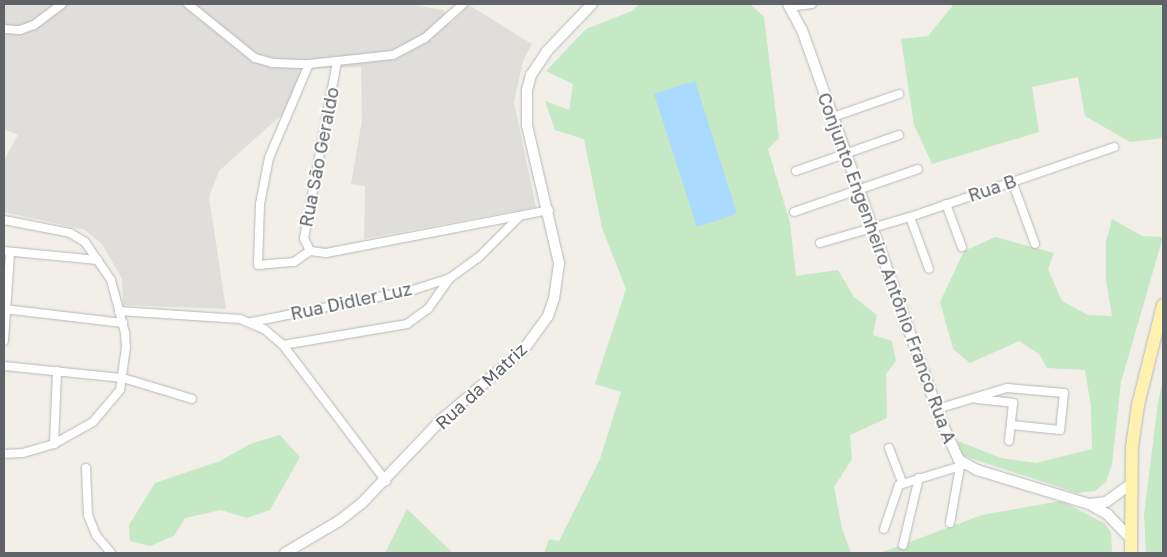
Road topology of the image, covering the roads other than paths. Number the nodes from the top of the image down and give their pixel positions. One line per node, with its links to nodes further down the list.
1 (62, 4): 7 (street)
2 (188, 4): 9 (street)
3 (464, 4): 8 (street)
4 (592, 4): 20 (street, Rua da Matriz)
5 (812, 4): 6 (street)
6 (789, 5): 11 (street, Conjunto Engenheiro Antônio Franco Rua A)
7 (4, 29)
8 (337, 61): 9 (street); 29 (street, Rua São Geraldo)
9 (309, 64): 29 (street)
10 (900, 94): 11 (street)
11 (833, 117): 14 (street, Conjunto Engenheiro Antônio Franco Rua A)
12 (900, 135): 14 (street)
13 (1114, 147): 17 (street, Rua B)
14 (846, 154): 16 (street); 18 (street, Conjunto Engenheiro Antônio Franco Rua A)
15 (918, 168): 18 (street)
16 (796, 170)
17 (1012, 181): 19 (street, Rua B); 27 (street)
18 (858, 189): 21 (street); 25 (street, Conjunto Engenheiro Antônio Franco Rua A)
19 (946, 204): 22 (street, Rua B); 28 (street)
20 (549, 210): 23 (street); 55 (street, Rua da Matriz)
21 (794, 212)
22 (910, 216): 25 (street, Rua B); 32 (street)
23 (519, 217): 29 (street); 33 (street, Rua Didler Luz)
24 (4, 220): 31 (street)
25 (872, 229): 26 (street, Rua B); 46 (street, Conjunto Engenheiro Antônio Franco Rua A)
26 (820, 243)
27 (1035, 244)
28 (962, 247)
29 (310, 250)
30 (7, 252): 31 (street); 35 (street)
31 (98, 260): 36 (street)
32 (929, 270)
33 (450, 278): 37 (street, Rua Didler Luz); 40 (street, Rua Didler Luz)
34 (1163, 305): 57 (main road)
35 (5, 310): 38 (street); 39 (street)
36 (119, 311): 37 (street, Rua Didler Luz); 38 (street)
37 (252, 322): 40 (street)
38 (123, 323): 43 (street)
39 (4, 341)
40 (283, 345): 55 (street)
41 (4, 366): 42 (street)
42 (57, 371): 43 (street); 49 (street)
43 (123, 378): 44 (street); 49 (street)
44 (192, 399)
45 (970, 399): 46 (street); 47 (street); 47 (street)
46 (937, 409): 52 (street, Conjunto Engenheiro Antônio Franco Rua A)
47 (1011, 425): 48 (street)
48 (1009, 442)
49 (54, 444): 51 (street)
50 (889, 448): 56 (street)
51 (4, 454)
52 (962, 466): 54 (street); 58 (street, Conjunto Engenheiro Antônio Franco Rua A); 59 (street)
53 (86, 468): 63 (street)
54 (919, 478): 56 (street); 62 (street)
55 (386, 481): 64 (street, Rua da Matriz)
56 (902, 482): 60 (street)
57 (1129, 485): 58 (street); 61 (main road)
58 (1089, 504): 61 (street, Conjunto Engenheiro Antônio Franco Rua A)
59 (950, 523)
60 (884, 529)
61 (1130, 538): 65 (main road)
62 (903, 545)
63 (111, 553)
64 (285, 553)
65 (1131, 553)

